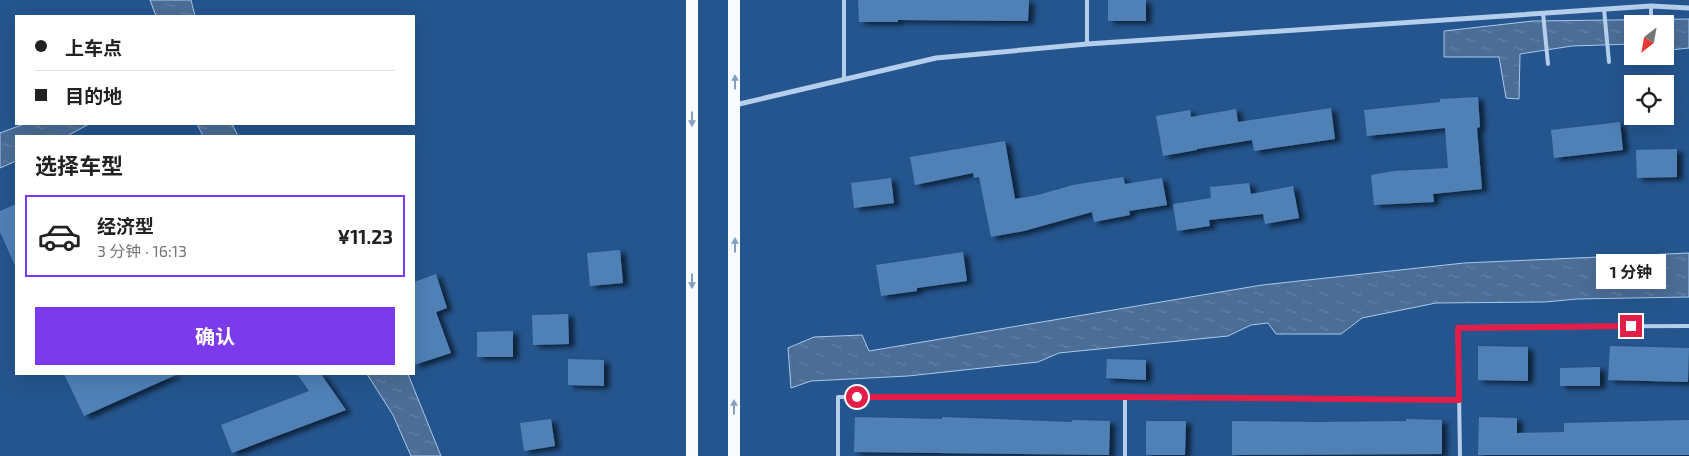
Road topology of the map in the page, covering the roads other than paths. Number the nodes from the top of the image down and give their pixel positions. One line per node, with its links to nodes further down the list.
1 (692, 0): 18 (main road, one-way to 18)
2 (734, 0): 14 (main road, one-way to 2)
3 (844, 0): 13 (lane)
4 (1087, 0): 10 (lane)
5 (1651, 6): 6 (street); 7 (street); 9 (lane)
6 (1689, 8)
7 (1604, 9): 8 (street); 11 (lane)
8 (1543, 13): 10 (street); 12 (lane)
9 (1651, 15)
10 (1087, 44): 13 (street)
11 (1609, 62)
12 (1548, 64)
13 (844, 79): 14 (street)
14 (735, 105): 19 (main road, one-way to 14)
15 (1689, 326): 17 (lane)
16 (1125, 397): 17 (lane); 20 (lane); 21 (lane)
17 (1459, 400): 22 (lane)
18 (692, 456)
19 (734, 456)
20 (838, 456)
21 (1125, 456)
22 (1460, 456)

